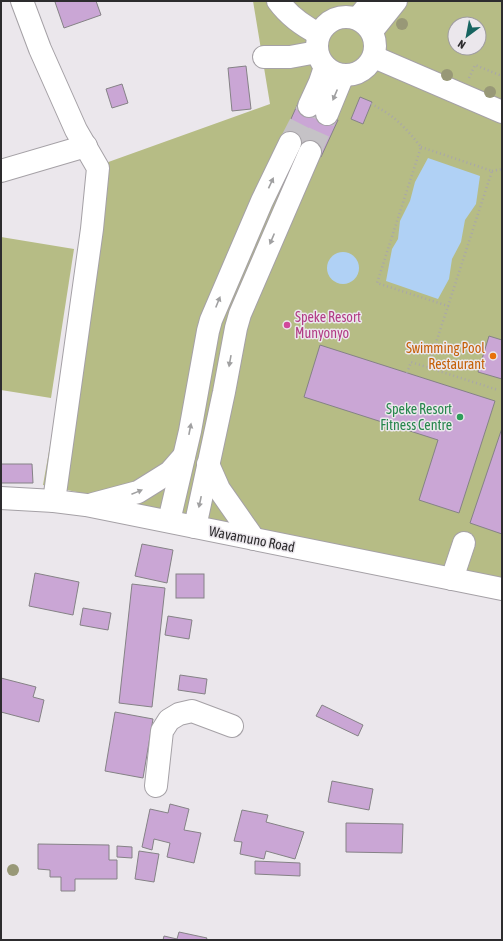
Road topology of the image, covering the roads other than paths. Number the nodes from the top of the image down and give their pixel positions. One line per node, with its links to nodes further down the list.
1 (22, 1): 12 (main road)
2 (278, 1): 7 (main road)
3 (372, 1): 5 (main road)
4 (396, 1): 5 (main road)
5 (370, 38): 7 (main road); 7 (main road); 8 (main road); 10 (main road)
6 (264, 57): 7 (main road)
7 (326, 57): 9 (main road)
8 (502, 103)
9 (318, 110)
10 (502, 112)
11 (290, 143): 15 (main road, one-way to 11)
12 (86, 146): 14 (main road); 18 (main road)
13 (310, 152): 16 (main road, one-way to 16)
14 (1, 171)
15 (184, 456): 19 (main road, one-way to 15); 20 (main road)
16 (208, 464): 21 (main road, one-way to 21); 22 (main road)
17 (1, 498): 18 (main road, Wavamuno Road)
18 (54, 501): 19 (main road, Wavamuno Road)
19 (86, 505): 20 (main road, Wavamuno Road)
20 (169, 521): 21 (main road, Wavamuno Road)
21 (194, 527): 22 (main road, Wavamuno Road)
22 (254, 539): 24 (main road, Wavamuno Road)
23 (464, 543): 24 (main road)
24 (452, 579): 25 (main road, Wavamuno Road)
25 (502, 589)
26 (232, 726): 27 (main road)
27 (156, 786)

